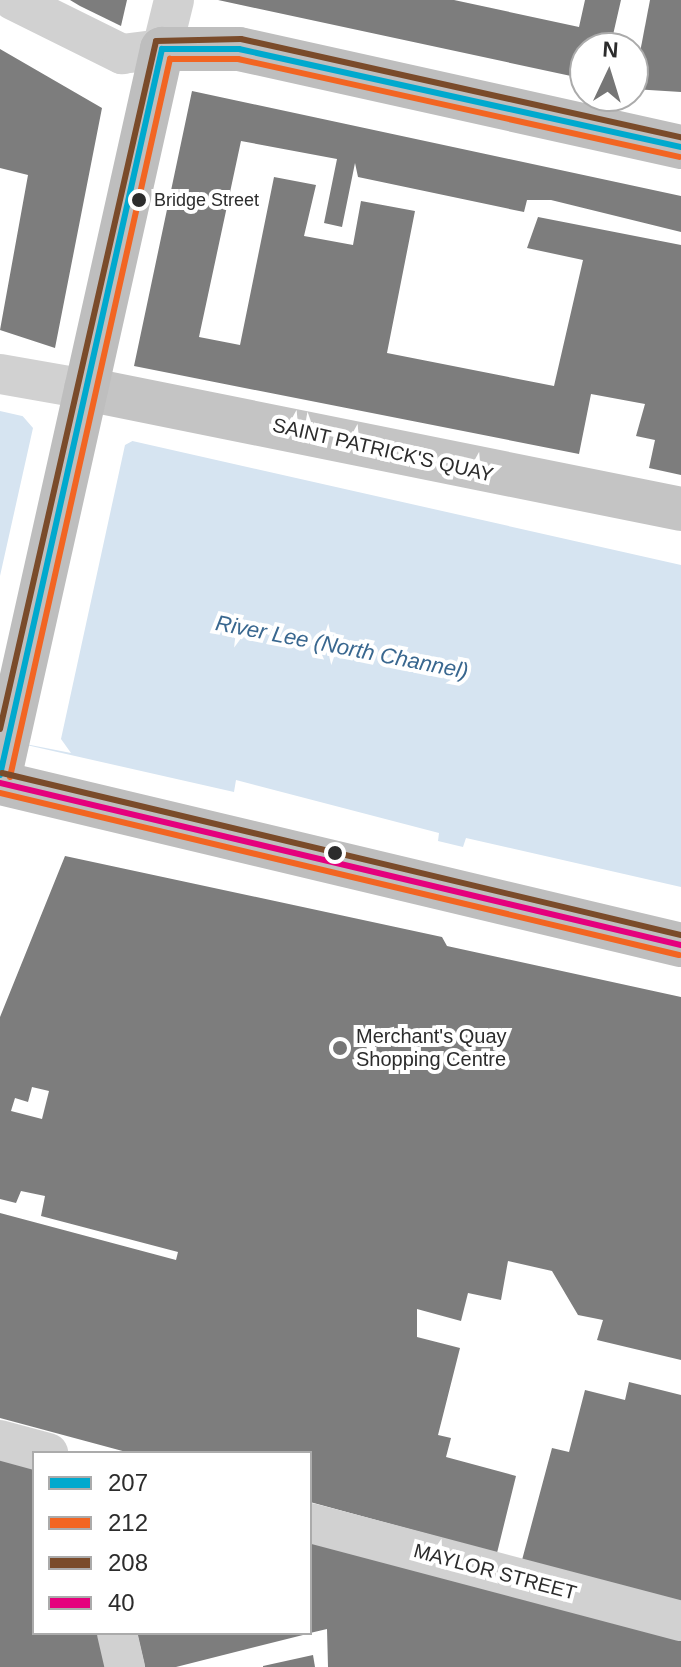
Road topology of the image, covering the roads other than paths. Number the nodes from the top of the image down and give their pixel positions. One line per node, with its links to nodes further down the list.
1 (13, 0): 3 (street)
2 (174, 0): 3 (street)
3 (162, 49): 4 (highway); 6 (highway)
4 (681, 147)
5 (0, 374): 6 (street)
6 (81, 407): 7 (main road, SAINT PATRICK'S QUAY); 8 (highway)
7 (681, 509)
8 (6, 744)
9 (0, 783): 10 (highway)
10 (681, 945)
11 (0, 1440): 12 (street)
12 (41, 1451)
13 (312, 1524): 14 (street, MAYLOR STREET)
14 (681, 1621)
15 (117, 1635): 16 (street)
16 (125, 1667)

